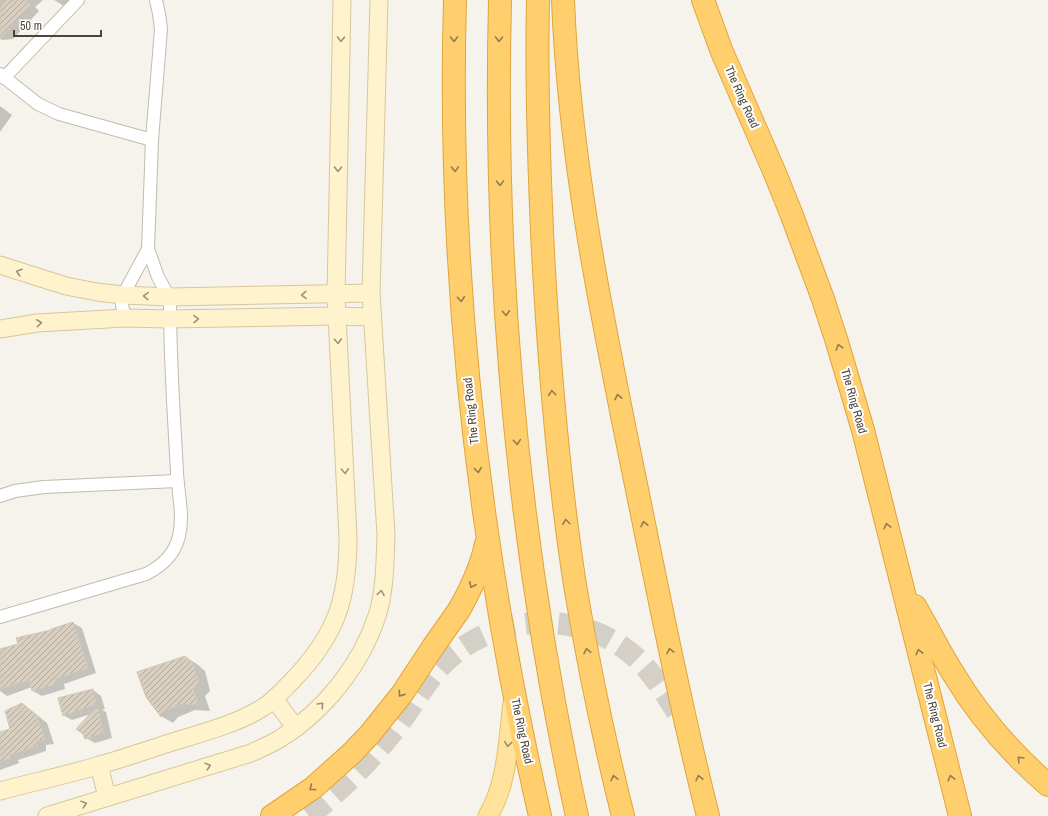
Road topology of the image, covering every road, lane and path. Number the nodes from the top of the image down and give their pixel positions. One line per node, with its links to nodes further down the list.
1 (78, 0): 10 (street)
2 (156, 0): 11 (street)
3 (342, 0): 14 (street, one-way to 14)
4 (379, 0): 15 (street)
5 (454, 0): 25 (highway, The Ring Road, one-way to 25)
6 (500, 0): 39 (highway, one-way to 39)
7 (538, 0): 40 (highway, one-way to 7)
8 (563, 0): 41 (highway, one-way to 8)
9 (703, 0): 26 (highway, The Ring Road, one-way to 9)
10 (2, 76): 11 (street)
11 (152, 140): 12 (street)
12 (148, 249): 16 (street); 17 (street)
13 (0, 265): 16 (street, one-way to 13)
14 (336, 294): 15 (street); 17 (street, one-way to 17); 18 (street)
15 (371, 294): 19 (street)
16 (123, 295): 17 (street, one-way to 16); 20 (street)
17 (169, 297): 21 (street)
18 (337, 316): 19 (street); 21 (street, one-way to 18); 29 (street, one-way to 29)
19 (371, 317): 30 (street, one-way to 19)
20 (125, 318): 21 (street); 22 (street, one-way to 20)
21 (169, 319): 23 (street)
22 (0, 328)
23 (177, 481): 24 (street); 27 (street)
24 (0, 496)
25 (487, 535): 28 (highway, The Ring Road); 36 (highway, one-way to 36)
26 (900, 579): 32 (highway, one-way to 26); 42 (highway, The Ring Road, one-way to 26)
27 (0, 616)
28 (514, 691): 37 (main road, one-way to 37); 38 (highway, The Ring Road)
29 (274, 699): 30 (street); 31 (street)
30 (296, 728): 34 (street, one-way to 30)
31 (99, 765): 33 (street); 34 (street)
32 (1048, 785)
33 (0, 791)
34 (107, 797): 35 (street, one-way to 34)
35 (47, 816)
36 (272, 816)
37 (488, 816)
38 (540, 816)
39 (577, 816)
40 (622, 816)
41 (708, 816)
42 (960, 816)

